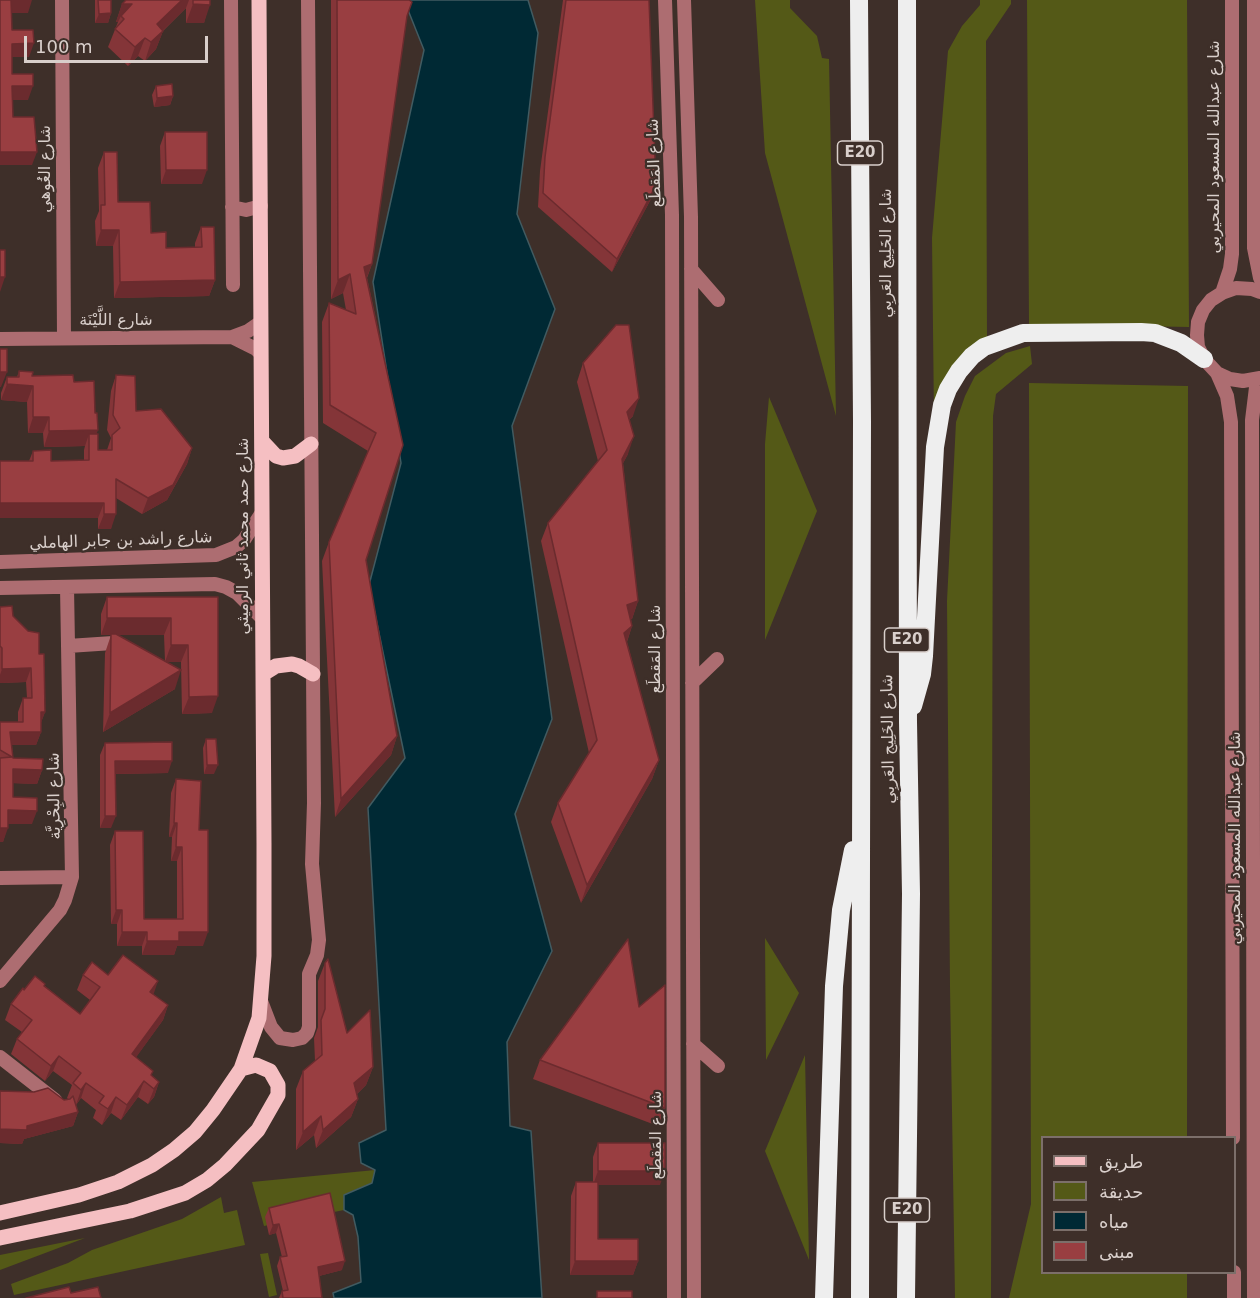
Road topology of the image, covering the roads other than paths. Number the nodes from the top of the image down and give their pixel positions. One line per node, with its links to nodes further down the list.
1 (62, 0): 21 (street, شارع الغُوهي)
2 (231, 0): 11 (street)
3 (259, 0): 12 (main road, شارع حمد محمد ثاني الرميثي)
4 (308, 0): 28 (street)
5 (665, 0): 40 (street, شارع المَقطَع)
6 (684, 0): 13 (street)
7 (859, 0): 42 (highway, شارع الخَلِيج العَربِي / E20)
8 (907, 0): 41 (highway, شارع الخَلِيج العَربِي / E20)
9 (1232, 0): 17 (street, شارع عبدالله المسعود المحيربي)
10 (1254, 0): 14 (street)
11 (232, 214): 12 (street); 15 (street)
12 (261, 214): 19 (main road, شارع حمد محمد ثاني الرميثي)
13 (691, 269): 18 (street); 39 (street)
14 (1260, 278)
15 (233, 285)
16 (1260, 292): 17 (street)
17 (1222, 293): 24 (street)
18 (718, 300)
19 (261, 322): 20 (street, شارع اللَّيْنَة); 23 (main road, شارع حمد محمد ثاني الرميثي)
20 (232, 337): 21 (street, شارع اللَّيْنَة); 23 (street, شارع اللَّيْنَة)
21 (64, 338): 22 (street, شارع اللَّيْنَة)
22 (0, 339)
23 (261, 354): 27 (main road, شارع حمد محمد ثاني الرميثي)
24 (1204, 359): 25 (street); 41 (highway)
25 (1217, 373): 26 (street); 56 (street, شارع عبدالله المسعود المحيربي)
26 (1258, 378): 45 (street, شارع عبدالله المسعود المحيربي)
27 (262, 441): 28 (main road); 29 (main road, شارع حمد محمد ثاني الرميثي)
28 (311, 444): 38 (street)
29 (261, 514): 30 (street, شارع راشد بن جابر الهاملي); 33 (main road, شارع حمد محمد ثاني الرميثي)
30 (0, 562)
31 (67, 587): 32 (street); 33 (street); 35 (street, شارع البِحْرِيَّة)
32 (0, 588)
33 (263, 619): 37 (main road, شارع حمد محمد ثاني الرميثي)
34 (113, 643): 35 (street)
35 (68, 646): 43 (street, شارع البِحْرِيَّة)
36 (717, 659): 39 (street)
37 (263, 674): 38 (main road); 48 (main road, شارع حمد محمد ثاني الرميثي)
38 (313, 674): 48 (street)
39 (692, 688): 40 (street); 51 (street)
40 (673, 692): 58 (street, شارع المَقطَع)
41 (908, 722): 66 (highway, شارع الخَلِيج العَربِي / E20)
42 (860, 828): 64 (highway); 65 (highway, شارع الخَلِيج العَربِي / E20)
43 (72, 877): 44 (street); 46 (street, شارع البِحْرِيَّة)
44 (0, 878)
45 (1252, 969): 47 (street); 50 (street, شارع عبدالله المسعود المحيربي)
46 (0, 981)
47 (1260, 984)
48 (261, 1001): 54 (main road, شارع حمد محمد ثاني الرميثي)
49 (1260, 1014): 50 (street)
50 (1254, 1031): 68 (street, شارع عبدالله المسعود المحيربي)
51 (693, 1044): 53 (street); 57 (street)
52 (0, 1057): 55 (street)
53 (718, 1066)
54 (241, 1069): 59 (main road, شارع حمد محمد ثاني الرميثي); 60 (main road)
55 (61, 1105)
56 (1233, 1136)
57 (694, 1206): 58 (street); 63 (street)
58 (674, 1207): 62 (street, شارع المَقطَع)
59 (0, 1214)
60 (0, 1238)
61 (1234, 1274): 67 (street)
62 (674, 1298)
63 (694, 1298)
64 (824, 1298)
65 (860, 1298)
66 (906, 1298)
67 (1234, 1298)
68 (1254, 1298)

